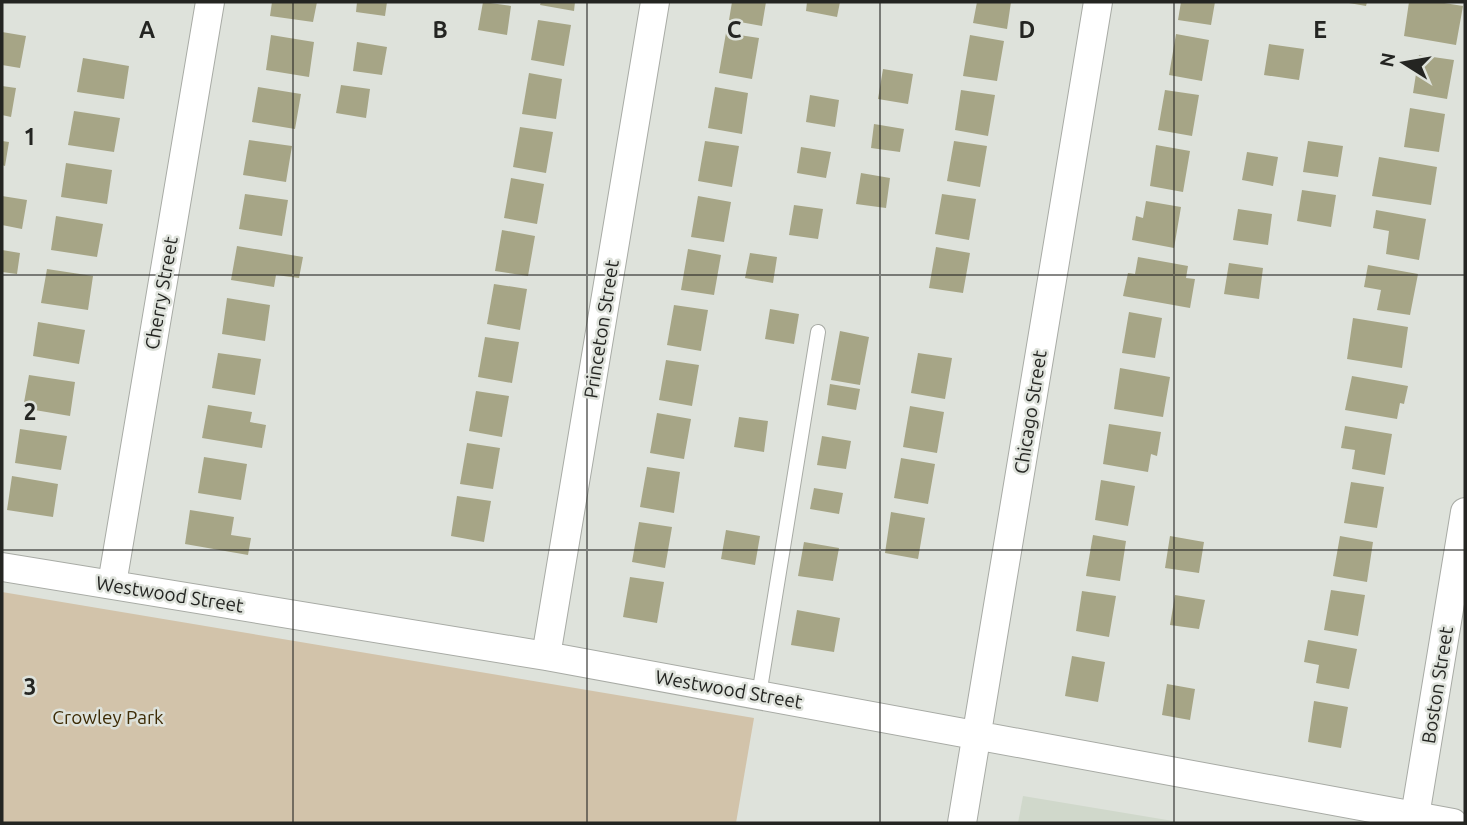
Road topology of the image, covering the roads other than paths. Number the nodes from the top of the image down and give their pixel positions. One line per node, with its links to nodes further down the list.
1 (210, 2): 7 (street, Cherry Street)
2 (655, 2): 8 (street, Princeton Street)
3 (1098, 2): 10 (street, Chicago Street)
4 (818, 332): 9 (lane)
5 (1465, 512): 11 (street, Boston Street)
6 (2, 566): 7 (street, Westwood Street)
7 (112, 584): 8 (street, Westwood Street)
8 (546, 656): 9 (street, Westwood Street)
9 (759, 695): 10 (street, Westwood Street)
10 (977, 735): 11 (street, Westwood Street); 12 (street, Chicago Street)
11 (1415, 816): 13 (street, Westwood Street)
12 (962, 823)
13 (1453, 823)

